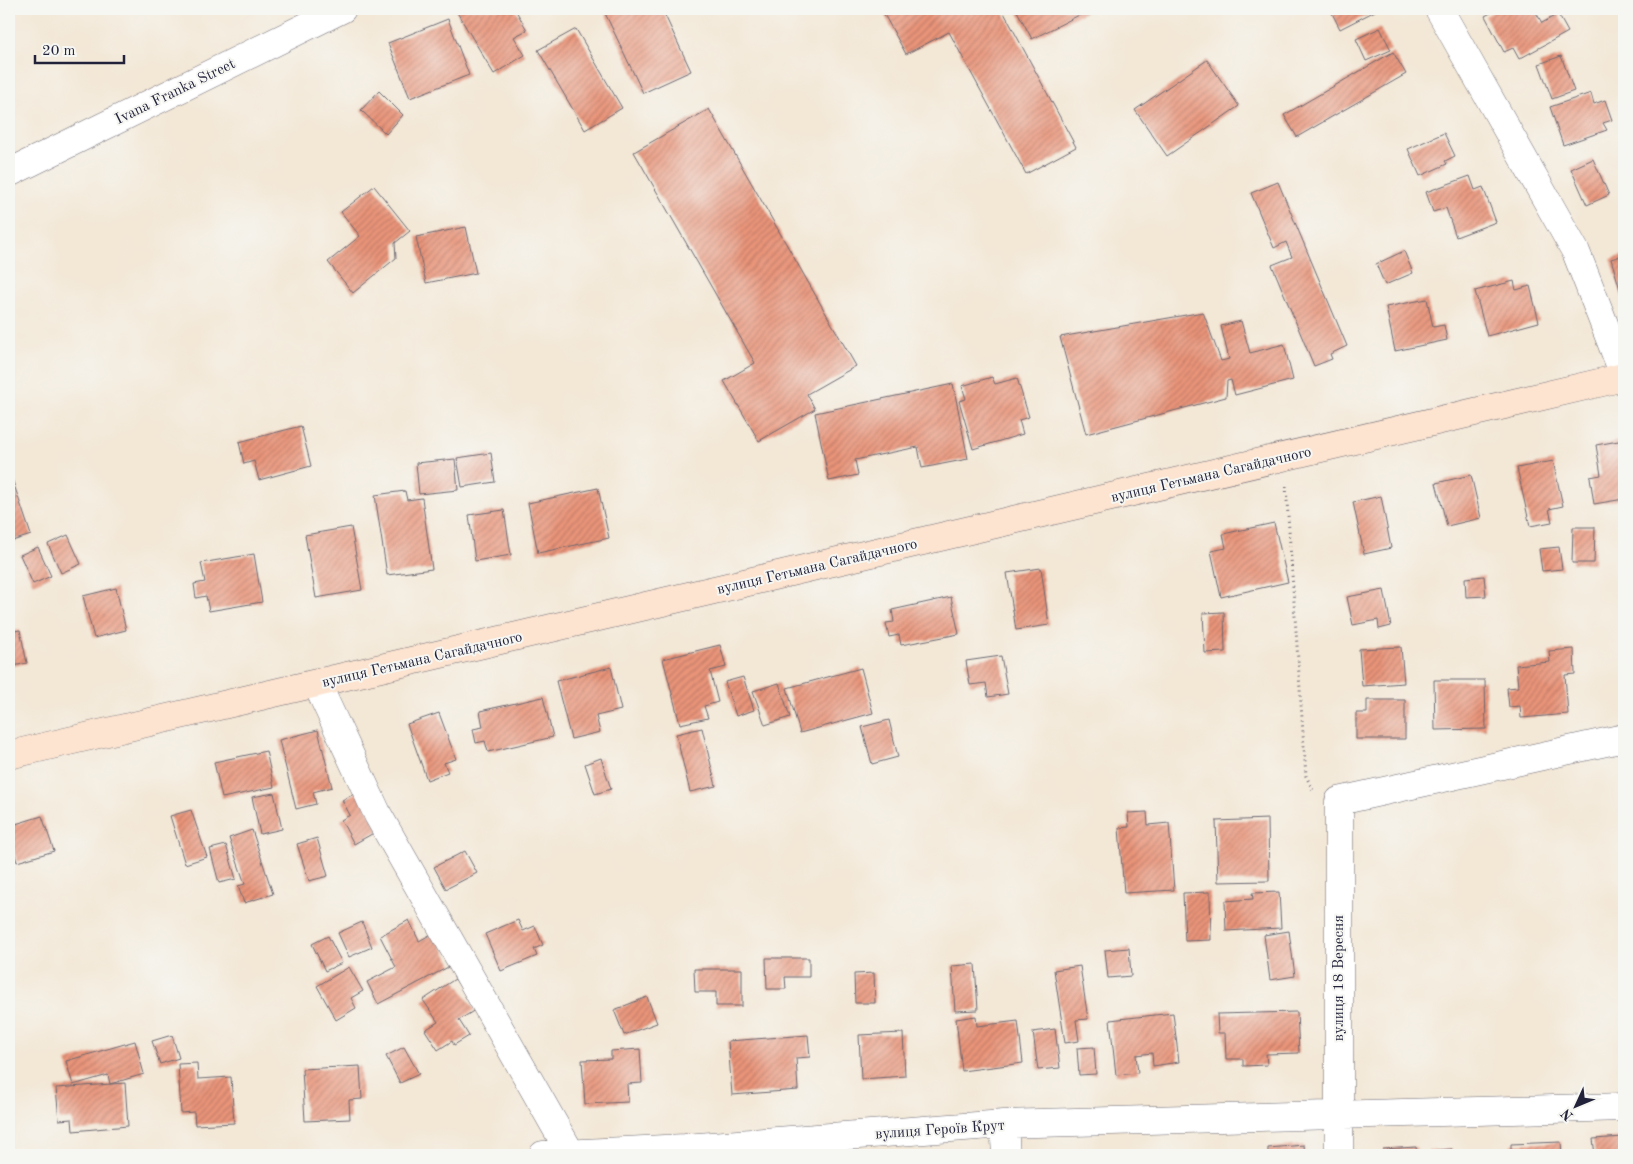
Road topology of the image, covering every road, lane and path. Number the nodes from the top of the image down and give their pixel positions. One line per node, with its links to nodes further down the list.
1 (342, 9): 3 (street, Ivana Franka Street)
2 (1447, 11): 4 (street)
3 (9, 173)
4 (1624, 376): 5 (main road, вулиця Гетьмана Сагайдачного)
5 (1284, 457): 6 (main road, вулиця Гетьмана Сагайдачного); 9 (path)
6 (317, 684): 8 (main road, вулиця Гетьмана Сагайдачного); 14 (street)
7 (1624, 738): 9 (street)
8 (9, 755)
9 (1338, 802): 11 (street, вулиця 18 Вересня)
10 (1624, 1107): 11 (street, вулиця Героїв Крут)
11 (1337, 1115): 12 (street, вулиця Героїв Крут); 17 (street, вулиця 18 Вересня)
12 (1004, 1124): 13 (street, вулиця Героїв Крут); 16 (street)
13 (686, 1152): 14 (street, вулиця Героїв Крут)
14 (571, 1154): 15 (street, вулиця Героїв Крут)
15 (543, 1155)
16 (1006, 1155)
17 (1339, 1155)

